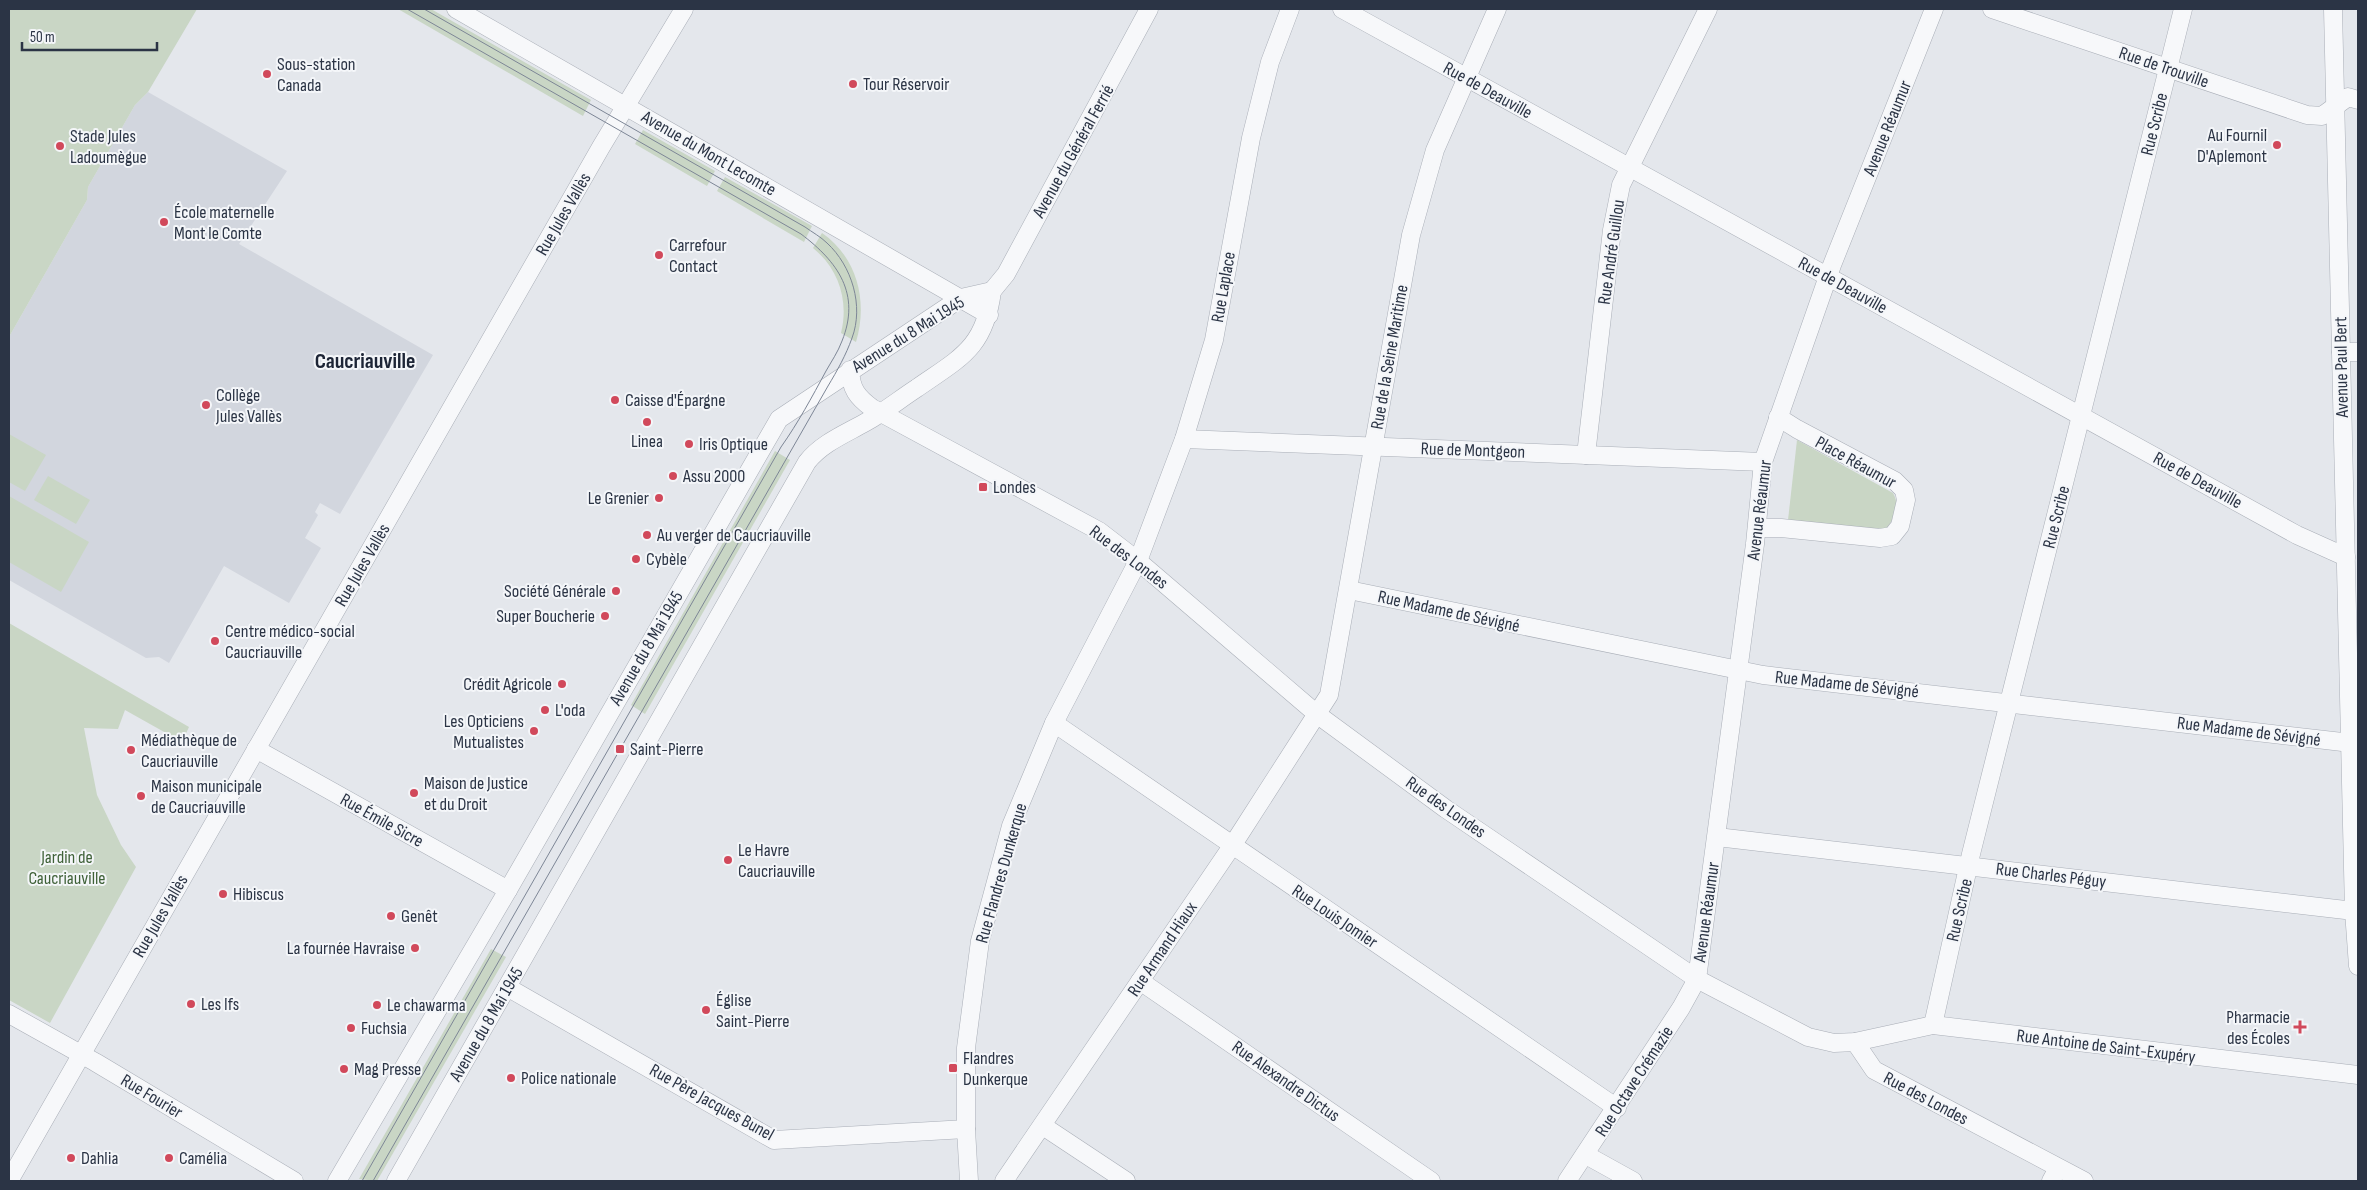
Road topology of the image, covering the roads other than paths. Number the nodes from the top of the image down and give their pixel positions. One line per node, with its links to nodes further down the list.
1 (456, 9): 15 (street, Avenue du Mont Lecomte)
2 (684, 9): 15 (street, Rue Jules Vallès)
3 (1149, 9): 19 (street, Avenue du Général Ferrié)
4 (1290, 9): 27 (street, Rue Laplace)
5 (1342, 9): 13 (street, Rue de Deauville)
6 (1497, 9): 13 (street, Rue de la Seine Maritime)
7 (1708, 9): 17 (street, Rue André Guillou)
8 (1934, 9): 18 (street, Avenue Réaumur)
9 (1992, 9): 12 (street, Rue de Trouville)
10 (2183, 9): 12 (street, Rue Scribe)
11 (2333, 9): 16 (street, Avenue Paul Bert)
12 (2168, 68): 16 (street, Rue de Trouville); 25 (street, Rue Scribe)
13 (1466, 77): 17 (street, Rue de Deauville); 28 (street, Rue de la Seine Maritime)
14 (2358, 100): 16 (street, Rue de Trouville)
15 (627, 106): 20 (street, Avenue du Mont Lecomte); 40 (street, Rue Jules Vallès)
16 (2336, 106): 22 (street, Avenue Paul Bert)
17 (1630, 167): 18 (street, Rue de Deauville); 29 (street, Rue André Guillou)
18 (1828, 276): 25 (street, Rue de Deauville); 26 (street, Avenue Réaumur)
19 (992, 290): 20 (street, Avenue du 8 Mai 1945); 21 (street, Avenue du 8 Mai 1945)
20 (961, 298): 21 (street); 23 (street, Avenue du 8 Mai 1945)
21 (989, 315): 24 (street, Avenue du 8 Mai 1945)
22 (2350, 352): 32 (street, Avenue Paul Bert)
23 (850, 370): 24 (street, Rue des Londes); 44 (street, Avenue du 8 Mai 1945)
24 (882, 413): 33 (street, Rue des Londes); 49 (street, Avenue du 8 Mai 1945)
25 (2080, 416): 32 (street, Rue de Deauville); 36 (street, Rue Scribe)
26 (1778, 417): 30 (street, Avenue Réaumur); 31 (street, Place Réaumur)
27 (1184, 439): 28 (street, Rue de Montgeon); 33 (street, Rue Laplace)
28 (1373, 446): 29 (street, Rue de Montgeon); 34 (street, Rue de la Seine Maritime)
29 (1586, 455): 30 (street, Rue de Montgeon)
30 (1762, 462): 31 (street, Avenue Réaumur)
31 (1757, 528): 35 (street, Avenue Réaumur)
32 (2346, 557): 39 (street, Avenue Paul Bert)
33 (1138, 561): 37 (street, Rue des Londes); 38 (street, Rue Flandres Dunkerque)
34 (1349, 590): 35 (street, Rue Madame de Sévigné); 37 (street, Rue de la Seine Maritime)
35 (1739, 670): 36 (street, Rue Madame de Sévigné); 41 (street, Avenue Réaumur)
36 (2010, 703): 39 (street, Rue Madame de Sévigné); 43 (street, Rue Scribe)
37 (1318, 715): 42 (street, Rue Armand Hiaux); 47 (street, Rue des Londes)
38 (1054, 723): 42 (street, Rue Louis Jomier); 57 (street, Rue Flandres Dunkerque)
39 (2351, 743): 45 (street, Avenue Paul Bert)
40 (256, 749): 44 (street, Rue Émile Sicre); 53 (street, Rue Jules Vallès)
41 (1717, 837): 43 (street, Rue Charles Péguy); 47 (street, Avenue Réaumur)
42 (1232, 846): 48 (street, Rue Armand Hiaux); 55 (street, Rue Louis Jomier)
43 (1969, 865): 45 (street, Rue Charles Péguy); 51 (street, Rue Scribe)
44 (508, 890): 62 (street, Avenue du 8 Mai 1945)
45 (2354, 911): 46 (street, Avenue Paul Bert)
46 (2358, 966)
47 (1697, 979): 52 (street, Rue des Londes); 55 (street, Rue Octave Crémazie)
48 (1140, 981): 56 (street, Rue Armand Hiaux); 67 (street, Rue Alexandre Dictus)
49 (507, 987): 57 (street, Rue Père Jacques Bunel); 63 (street, Avenue du 8 Mai 1945)
50 (9, 1014): 53 (street, Rue Fourier)
51 (1933, 1026): 52 (street, Rue Antoine de Saint-Exupéry); 54 (street, Rue Antoine de Saint-Exupéry)
52 (1855, 1042): 59 (street, Rue des Londes)
53 (81, 1054): 60 (street, Rue Jules Vallès); 61 (street, Rue Fourier)
54 (2358, 1075)
55 (1617, 1108): 58 (street, Rue Octave Crémazie)
56 (1043, 1126): 65 (street, Rue Armand Hiaux); 66 (street)
57 (966, 1129): 64 (street, Rue Flandres Dunkerque)
58 (1586, 1155): 68 (street, Rue Octave Crémazie); 69 (street)
59 (2055, 1174): 70 (street, Rue des Londes)
60 (9, 1181)
61 (294, 1181)
62 (337, 1181)
63 (396, 1181)
64 (969, 1181)
65 (1004, 1181)
66 (1126, 1181)
67 (1431, 1181)
68 (1568, 1181)
69 (1633, 1181)
70 (2084, 1181)

